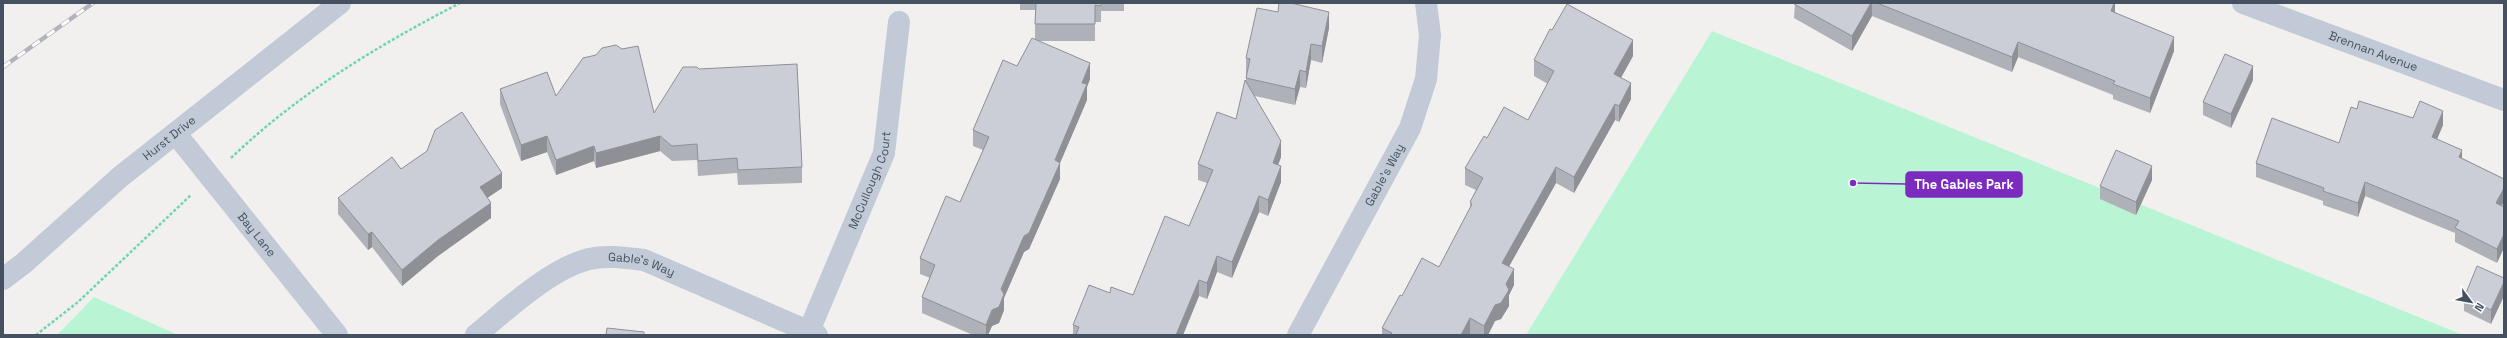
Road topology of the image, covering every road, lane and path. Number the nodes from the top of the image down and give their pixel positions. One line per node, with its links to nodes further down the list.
1 (340, 3): 7 (street, Hurst Drive)
2 (460, 3): 8 (path)
3 (1426, 3): 15 (street, Gable's Way)
4 (2243, 3): 6 (street, Brennan Avenue)
5 (898, 22): 11 (street, McCullough Court)
6 (2504, 100)
7 (176, 134): 10 (street, Hurst Drive); 13 (street, Bay Lane)
8 (228, 160)
9 (194, 193): 12 (path)
10 (3, 279)
11 (813, 333): 14 (street, Gable's Way)
12 (36, 335)
13 (337, 335)
14 (476, 335)
15 (1298, 335)

